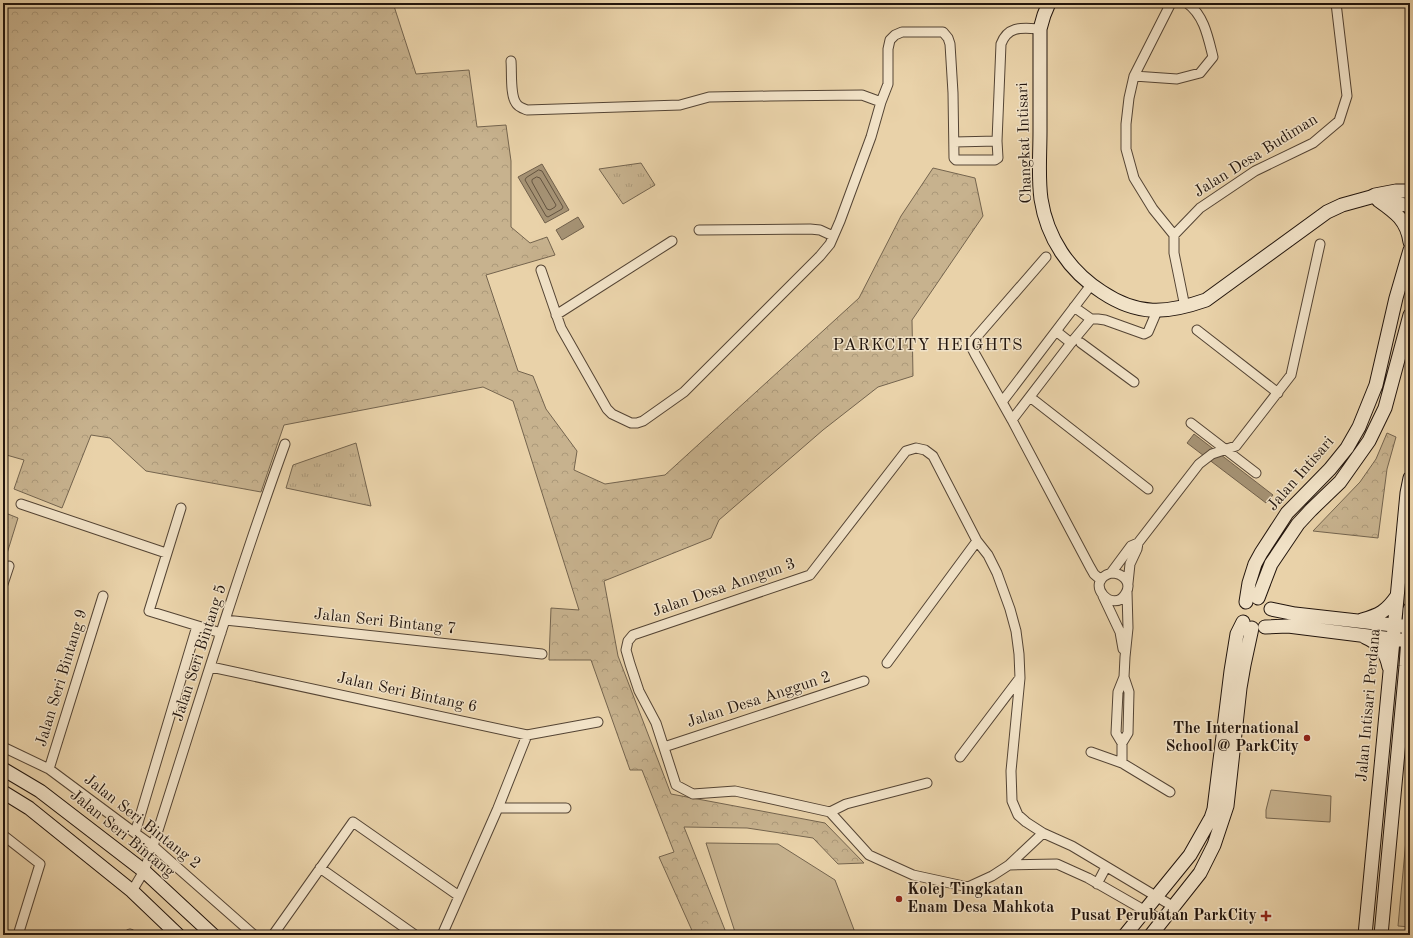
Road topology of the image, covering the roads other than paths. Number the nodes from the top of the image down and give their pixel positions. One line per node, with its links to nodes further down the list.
1 (1049, 3): 5 (street, Changkat Intisari)
2 (1171, 3): 7 (street)
3 (1187, 3): 7 (street)
4 (1336, 3): 18 (street, Jalan Desa Budiman)
5 (1040, 29): 10 (street); 26 (street, Changkat Intisari)
6 (511, 61): 8 (street)
7 (1134, 76): 18 (street)
8 (881, 102): 11 (street); 19 (street)
9 (977, 141): 10 (street); 11 (street); 12 (street)
10 (997, 141): 12 (street)
11 (954, 142): 12 (street)
12 (977, 159)
13 (1410, 180): 15 (street)
14 (1410, 191): 15 (street, Changkat Intisari)
15 (1375, 197): 16 (street, Changkat Intisari); 21 (street); 28 (street, Changkat Intisari)
16 (1410, 206)
17 (699, 230): 19 (street)
18 (1174, 235): 28 (street)
19 (833, 236): 30 (street)
20 (672, 241): 30 (street)
21 (1410, 242)
22 (1320, 244): 38 (street)
23 (1410, 250): 61 (street, Jalan Intisari)
24 (1046, 257): 40 (street)
25 (541, 270): 30 (street)
26 (1091, 285): 27 (street); 29 (street, Changkat Intisari)
27 (1074, 307): 32 (street); 34 (street)
28 (1185, 307): 29 (street, Changkat Intisari)
29 (1157, 311): 32 (street)
30 (556, 315)
31 (1410, 315): 61 (street, Jalan Intisari)
32 (1091, 319): 35 (street)
33 (1197, 330): 38 (street)
34 (1056, 331): 35 (street); 40 (street)
35 (1071, 343): 39 (street)
36 (1081, 343): 37 (street)
37 (1134, 382)
38 (1278, 393): 44 (street)
39 (1030, 397): 41 (street); 47 (street)
40 (1002, 402): 41 (street)
41 (1012, 420): 55 (street)
42 (1191, 423): 44 (street)
43 (285, 444): 64 (street, Jalan Seri Bintang 5)
44 (1225, 449): 45 (street); 51 (street)
45 (1256, 473)
46 (1410, 478): 60 (street, Jalan Intisari Perdana)
47 (1148, 489)
48 (21, 504): 52 (street)
49 (181, 508): 52 (street)
50 (977, 541): 76 (street); 80 (street, Jalan Desa Anngun 3); 85 (street, Jalan Desa Anngun 3)
51 (1138, 543): 54 (street); 57 (street)
52 (166, 553): 66 (street)
53 (9, 566): 56 (street)
54 (1111, 573): 55 (street); 57 (street)
55 (1101, 580): 58 (street)
56 (3, 584)
57 (1127, 588): 58 (street); 75 (street)
58 (1102, 595): 75 (street)
59 (103, 596): 90 (street, Jalan Seri Bintang 9)
60 (1396, 596): 65 (street); 68 (street, Jalan Intisari Perdana)
61 (1252, 600): 62 (street); 67 (street)
62 (1271, 608): 65 (street); 67 (street)
63 (1410, 609): 69 (street, Jalan Intisari Perdana)
64 (225, 620): 70 (street, Jalan Seri Bintang 5); 74 (street, Jalan Seri Bintang 7)
65 (1356, 621): 68 (street)
66 (197, 626): 70 (street); 100 (street)
67 (1253, 626): 71 (street); 110 (street); 111 (street)
68 (1394, 626): 69 (street); 72 (street, Jalan Intisari Perdana)
69 (1409, 627): 73 (street, Jalan Intisari Perdana)
70 (221, 633): 78 (street, Jalan Seri Bintang 5)
71 (1360, 636): 72 (street); 79 (street)
72 (1393, 639): 73 (street); 79 (street, Jalan Intisari Perdana)
73 (1409, 641): 77 (street, Jalan Intisari Perdana)
74 (542, 654)
75 (1125, 657): 88 (street)
76 (888, 663)
77 (1408, 664): 98 (street, Jalan Intisari Perdana)
78 (211, 667): 83 (street, Jalan Seri Bintang 6); 102 (street, Jalan Seri Bintang 5)
79 (1390, 670): 97 (street, Jalan Intisari Perdana)
80 (1020, 678): 87 (street); 99 (street, Jalan Desa Anngun 3)
81 (864, 681): 85 (street, Jalan Desa Anggun 2)
82 (598, 722): 83 (street, Jalan Seri Bintang 6)
83 (527, 734): 94 (street)
84 (3, 747): 90 (street, Jalan Seri Bintang 2)
85 (664, 747): 96 (street, Jalan Desa Anngun 3)
86 (1091, 752): 88 (street)
87 (960, 757)
88 (1122, 764): 93 (street)
89 (3, 769): 106 (street, Jalan Seri Bintang)
90 (49, 769): 100 (street, Jalan Seri Bintang 2)
91 (927, 784): 96 (street)
92 (3, 792): 108 (street)
93 (1170, 792)
94 (498, 808): 95 (street); 109 (street)
95 (566, 808)
96 (830, 812): 103 (street)
97 (1376, 822): 98 (street); 123 (street, Jalan Intisari Perdana)
98 (1392, 822): 124 (street, Jalan Intisari Perdana)
99 (1043, 832): 103 (street); 104 (street, Jalan Desa Anngun 3)
100 (135, 833): 102 (street, Jalan Seri Bintang 2)
101 (3, 835): 114 (street)
102 (153, 846): 106 (street, Jalan Seri Bintang 5); 117 (street, Jalan Seri Bintang 2)
103 (1010, 865): 107 (street)
104 (1106, 867): 107 (street); 110 (street, Jalan Desa Anngun 3)
105 (320, 868): 109 (street); 118 (street); 119 (street)
106 (144, 871): 108 (street, Jalan Seri Bintang 5); 116 (street, Jalan Seri Bintang)
107 (1097, 884): 112 (street)
108 (132, 891): 115 (street)
109 (459, 896): 120 (street)
110 (1156, 896): 111 (street, Jalan Desa Anngun 3); 112 (street)
111 (1174, 907): 113 (street)
112 (1144, 911): 113 (street); 121 (street)
113 (1163, 921): 122 (street)
114 (18, 935)
115 (178, 935)
116 (213, 935)
117 (254, 935)
118 (273, 935)
119 (415, 935)
120 (442, 935)
121 (1125, 935)
122 (1151, 935)
123 (1365, 935)
124 (1381, 935)

